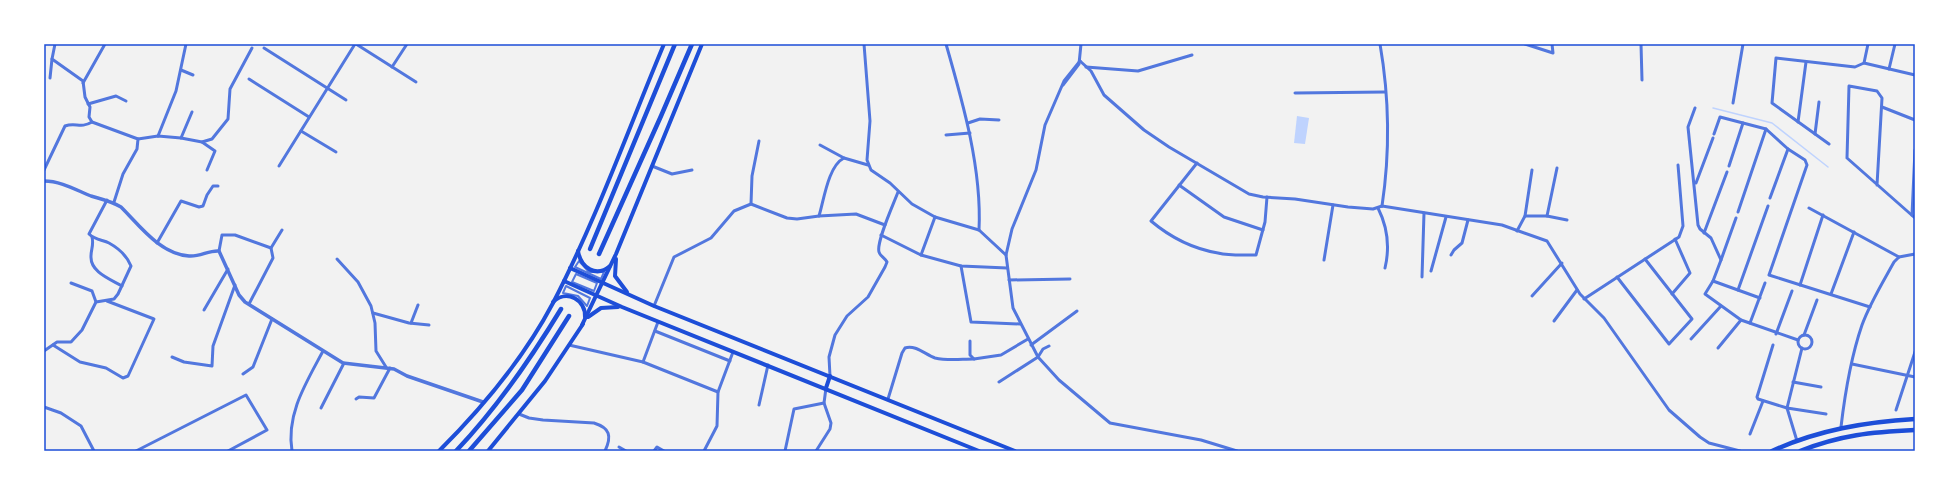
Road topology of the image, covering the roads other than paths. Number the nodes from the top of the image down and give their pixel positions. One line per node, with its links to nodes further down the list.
1 (55, 44): 23 (street)
2 (104, 44): 37 (street)
3 (186, 44): 30 (street)
4 (355, 44): 28 (street); 38 (street)
5 (407, 44): 28 (street)
6 (664, 44): 127 (main road)
7 (675, 44): 126 (main road)
8 (692, 44): 129 (main road)
9 (702, 44): 78 (main road)
10 (864, 44): 75 (street)
11 (946, 44): 54 (street)
12 (1081, 44): 24 (street)
13 (1380, 44): 39 (street)
14 (1525, 44): 15 (street)
15 (1552, 44)
16 (1641, 44): 35 (street)
17 (1743, 44): 44 (street)
18 (1868, 44): 26 (street)
19 (1895, 44): 29 (street)
20 (252, 48): 67 (street)
21 (264, 48): 38 (street)
22 (1192, 55): 27 (street)
23 (52, 59): 33 (street); 37 (street)
24 (1080, 61): 27 (street); 133 (street)
25 (1806, 62): 26 (street); 53 (street); 53 (street)
26 (1864, 63): 29 (street)
27 (1086, 66): 74 (street)
28 (392, 67): 36 (street)
29 (1889, 69): 32 (street)
30 (181, 70): 31 (street); 62 (street)
31 (193, 75)
32 (1915, 75)
33 (50, 78)
34 (249, 79): 49 (street)
35 (1642, 80)
36 (416, 82)
37 (83, 83): 45 (street)
38 (327, 88): 41 (street); 49 (street)
39 (1385, 92): 40 (street); 98 (street)
40 (1295, 93)
41 (346, 100)
42 (126, 102): 45 (street)
43 (1819, 102): 60 (street)
44 (1732, 103)
45 (88, 104): 52 (street)
46 (1882, 106): 51 (street); 89 (street); 89 (street)
47 (1695, 108): 88 (street)
48 (192, 112): 63 (street)
49 (309, 117): 57 (street)
50 (999, 120): 54 (street)
51 (1915, 120)
52 (92, 122): 65 (street); 81 (street)
53 (1798, 122): 60 (street)
54 (968, 123): 58 (street)
55 (1743, 123): 56 (street); 59 (street); 79 (street)
56 (1766, 128): 70 (street); 102 (street)
57 (301, 131): 72 (street); 77 (street)
58 (970, 133): 61 (street); 116 (street)
59 (1714, 134)
60 (1815, 134): 68 (street)
61 (946, 135)
62 (158, 136): 63 (street); 65 (street)
63 (181, 138): 67 (street)
64 (1713, 138): 88 (street)
65 (138, 139): 95 (street)
66 (759, 141): 96 (street)
67 (202, 142): 82 (street)
68 (1829, 144)
69 (820, 145): 73 (street)
70 (1788, 149): 93 (street); 159 (street)
71 (1915, 150): 108 (street)
72 (336, 152)
73 (844, 158): 75 (street); 105 (street)
74 (1197, 163): 87 (street); 92 (street)
75 (868, 165): 91 (street)
76 (1678, 165): 123 (street)
77 (279, 166)
78 (652, 166): 83 (street); 130 (main road)
79 (1729, 166)
80 (1558, 168): 107 (street)
81 (44, 170)
82 (208, 170)
83 (692, 170)
84 (1532, 170): 106 (street)
85 (1726, 172): 120 (street)
86 (44, 181): 94 (street)
87 (1179, 185): 117 (street); 117 (street)
88 (1695, 185): 120 (street)
89 (1877, 185): 108 (street)
90 (218, 186): 124 (street)
91 (898, 192): 109 (street); 114 (street)
92 (1267, 197): 97 (street); 117 (street)
93 (1770, 198)
94 (107, 200): 95 (street); 122 (street)
95 (114, 202): 124 (street)
96 (751, 204): 105 (street); 178 (street)
97 (1333, 205): 100 (street); 138 (street)
98 (1382, 206): 100 (street); 103 (street)
99 (1768, 206): 162 (street)
100 (1378, 208): 146 (street)
101 (1809, 208): 104 (street)
102 (1738, 212)
103 (1424, 213): 110 (street); 149 (street)
104 (1823, 215): 119 (street); 159 (street)
105 (819, 216): 114 (street)
106 (1525, 216): 107 (street); 118 (street)
107 (1547, 216): 113 (street)
108 (1914, 216)
109 (935, 217): 116 (street); 132 (street)
110 (1446, 217): 112 (street); 148 (street)
111 (1736, 218): 139 (street)
112 (1468, 220): 118 (street); 134 (street)
113 (1567, 220)
114 (885, 225): 121 (street)
115 (282, 230): 125 (street)
116 (979, 230): 133 (street)
117 (1263, 230)
118 (1517, 230): 141 (street)
119 (1854, 232): 135 (street); 167 (street)
120 (1704, 233): 139 (street)
121 (881, 235): 132 (street); 225 (street)
122 (92, 237): 160 (street); 160 (street)
123 (1675, 239): 137 (street); 166 (street)
124 (157, 242): 128 (street)
125 (271, 248): 128 (street); 176 (street)
126 (590, 249)
127 (578, 250): 142 (main road); 144 (main road)
128 (219, 251): 147 (street)
129 (599, 254)
130 (616, 254): 142 (main road); 168 (main road)
131 (1915, 254): 135 (street)
132 (922, 255): 143 (street)
133 (1006, 255): 145 (street)
134 (1451, 255)
135 (1899, 257): 181 (street)
136 (337, 259): 185 (street)
137 (1645, 259): 150 (street); 166 (street)
138 (1324, 260)
139 (1721, 260): 154 (street)
140 (579, 261): 140 (street)
141 (1562, 263): 161 (street); 169 (street)
142 (612, 264): 156 (main road)
143 (961, 266): 145 (street); 194 (street)
144 (570, 268): 153 (main road); 156 (main road)
145 (1007, 268): 152 (street)
146 (1385, 268)
147 (228, 269): 158 (street); 183 (street)
148 (1431, 271)
149 (1422, 276)
150 (1617, 277): 166 (street); 171 (street)
151 (1070, 279): 152 (street)
152 (1009, 280): 194 (street)
153 (564, 281): 165 (main road); 175 (main road)
154 (1713, 281): 162 (street); 179 (street)
155 (72, 283): 174 (street)
156 (603, 283): 165 (main road); 168 (main road)
157 (1765, 283): 170 (street)
158 (235, 285): 176 (street); 214 (street)
159 (1800, 285): 167 (street)
160 (122, 286): 173 (street)
161 (1577, 290): 171 (street); 189 (street)
162 (1738, 290): 170 (street)
163 (1792, 291): 197 (street)
164 (562, 293): 164 (street)
165 (596, 294): 165 (street); 180 (main road); 192 (main road)
166 (1672, 294)
167 (1831, 294): 181 (street)
168 (631, 295): 178 (main road)
169 (1532, 296)
170 (1760, 298): 193 (street)
171 (1584, 299): 269 (street)
172 (1817, 300): 198 (street)
173 (106, 301): 174 (street); 203 (street)
174 (96, 302): 203 (street)
175 (552, 303): 192 (main road); 236 (main road)
176 (249, 304): 187 (street)
177 (418, 305): 191 (street)
178 (654, 306): 225 (main road)
179 (1720, 306): 188 (street); 200 (street)
180 (622, 307): 190 (main road); 192 (main road)
181 (1870, 307): 220 (street)
182 (561, 309): 256 (main road)
183 (204, 310)
184 (1077, 311): 205 (street)
185 (373, 312): 191 (street); 222 (street)
186 (569, 316): 257 (main road)
187 (272, 319): 211 (street); 224 (street)
188 (1741, 320): 193 (street); 208 (street)
189 (1554, 321)
190 (658, 322): 196 (street); 212 (main road)
191 (411, 323): 195 (street)
192 (583, 323): 204 (main road)
193 (1750, 323): 197 (street)
194 (1020, 324): 199 (street)
195 (429, 325)
196 (655, 331): 217 (street); 218 (street)
197 (1776, 334): 201 (street)
198 (1804, 335): 201 (street); 209 (street)
199 (1028, 339): 205 (street); 216 (street)
200 (1691, 339)
201 (1798, 340): 209 (street)
202 (970, 341): 216 (street)
203 (53, 345): 210 (street)
204 (569, 345): 218 (street); 243 (main road)
205 (1032, 345): 215 (street)
206 (1773, 345): 235 (street)
207 (1048, 346): 215 (street)
208 (1718, 348)
209 (1802, 348): 229 (street)
210 (44, 351)
211 (323, 351): 219 (street); 254 (street)
212 (734, 352): 217 (street); 221 (main road)
213 (1915, 352): 226 (street)
214 (172, 357)
215 (1038, 357): 228 (street); 268 (street)
216 (974, 359): 234 (street)
217 (730, 360): 232 (street)
218 (644, 362): 232 (street)
219 (344, 363): 222 (street); 240 (street)
220 (1852, 364): 226 (street); 246 (street)
221 (768, 365): 231 (main road); 238 (street)
222 (386, 367): 223 (street)
223 (390, 368): 233 (street); 236 (street)
224 (243, 374)
225 (830, 376): 231 (main road); 234 (main road)
226 (1907, 376): 227 (street); 242 (street)
227 (1915, 377)
228 (999, 382)
229 (1793, 382): 230 (street); 241 (street)
230 (1821, 387)
231 (826, 388): 237 (street); 266 (main road)
232 (718, 392): 263 (street)
233 (356, 399)
234 (888, 399): 267 (main road)
235 (1763, 401): 241 (street); 248 (street)
236 (483, 402): 255 (main road)
237 (824, 403): 264 (street); 265 (street)
238 (759, 405)
239 (44, 407): 251 (street)
240 (321, 408)
241 (1787, 408): 244 (street); 249 (street)
242 (1896, 410)
243 (519, 414): 258 (main road); 259 (street)
244 (1826, 414)
245 (1915, 418): 246 (main road)
246 (1841, 427): 249 (main road)
247 (1915, 430): 271 (main road)
248 (1750, 434)
249 (1797, 441): 270 (main road)
250 (619, 447): 260 (street)
251 (94, 451)
252 (136, 451): 253 (street)
253 (228, 451)
254 (292, 451)
255 (439, 451)
256 (456, 451)
257 (469, 451)
258 (488, 451)
259 (605, 451)
260 (626, 451)
261 (654, 451): 262 (street)
262 (664, 451)
263 (704, 451)
264 (785, 451)
265 (816, 451)
266 (979, 451)
267 (1015, 451)
268 (1237, 451)
269 (1740, 451)
270 (1772, 451)
271 (1800, 451)

